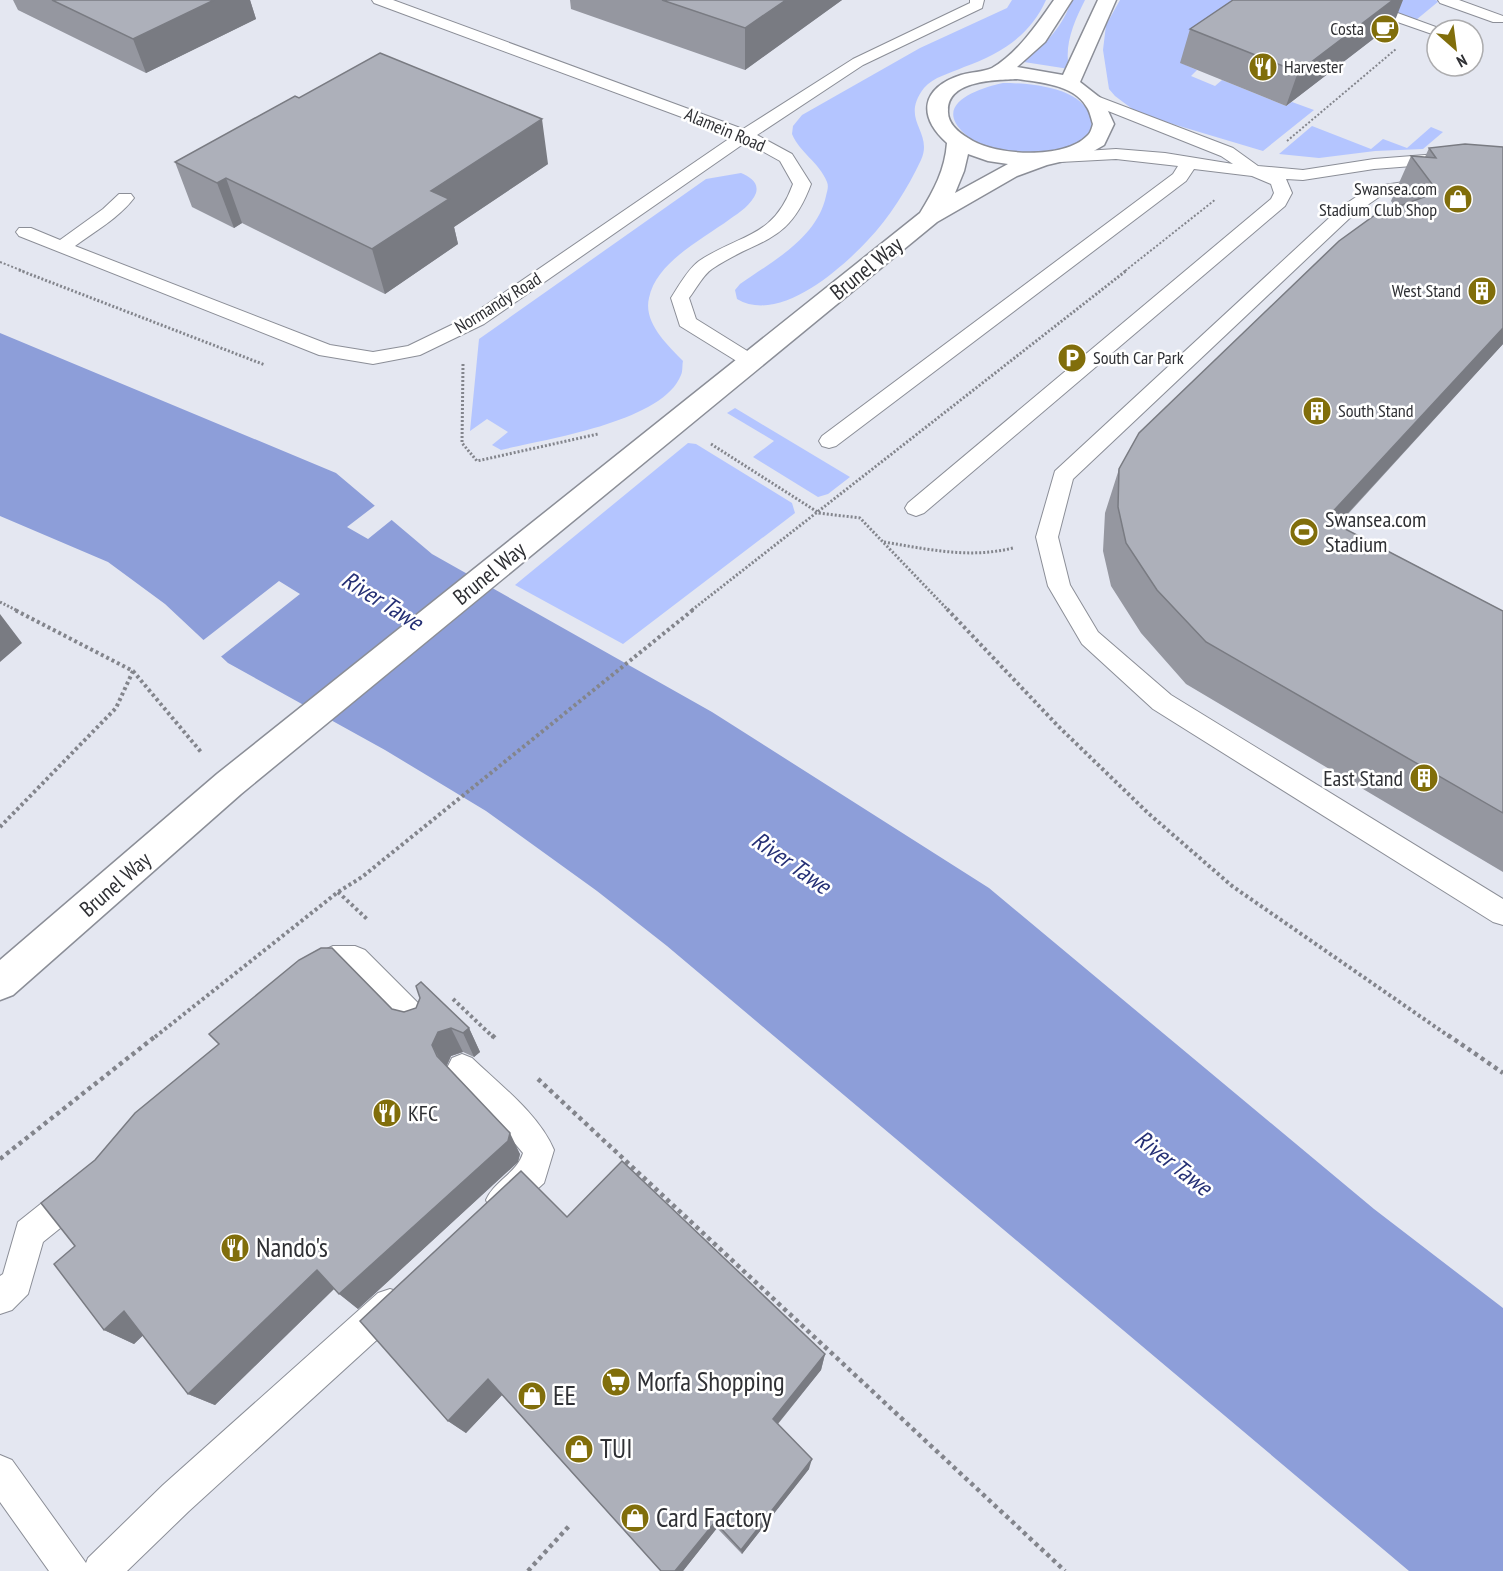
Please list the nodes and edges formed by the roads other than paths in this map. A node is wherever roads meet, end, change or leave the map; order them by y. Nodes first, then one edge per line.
1 (379, 0) edge
2 (977, 0) edge
3 (1063, 0) edge
4 (1107, 0) edge
5 (1348, 0) edge
6 (1445, 0) edge
7 (1498, 19) dead end
8 (1425, 27) edge
9 (998, 73) junction
10 (1069, 84) junction
11 (1094, 100) junction
12 (745, 135) junction
13 (958, 141) junction
14 (1051, 158) junction
15 (1189, 162) junction
16 (1503, 165) edge
17 (1252, 170) junction
18 (1448, 182) edge
19 (1480, 184) edge
20 (1503, 185) edge
21 (125, 198) dead end
22 (929, 217) junction
23 (25, 232) dead end
24 (63, 246) junction
25 (750, 361) junction
26 (829, 441) dead end
27 (916, 507) dead end
28 (1503, 913) edge
29 (0, 983) edge
30 (293, 985) edge
31 (417, 1022) edge
32 (462, 1068) edge
33 (102, 1174) edge
34 (482, 1220) edge
35 (414, 1283) edge
36 (0, 1298) edge
37 (0, 1472) edge
38 (71, 1571) edge
39 (101, 1571) edge

1 - 12 lane, Alamein Road
2 - 12 lane, Normandy Road
3 - 9 street, Brunel Way
4 - 10 street
5 - 8 lane
6 - 7 lane
9 - 10 street, Brunel Way
9 - 13 street, Brunel Way
10 - 11 street, Brunel Way
11 - 14 street, Brunel Way
11 - 17 lane
12 - 24 lane, Normandy Road
12 - 25 lane, Alamein Road
13 - 14 street, Brunel Way
13 - 22 street, Brunel Way
14 - 15 lane
14 - 22 street, Brunel Way
15 - 17 lane
15 - 26 lane
16 - 17 lane
17 - 27 lane
18 - 28 lane
19 - 20 lane
21 - 24 lane
22 - 25 street, Brunel Way
23 - 24 lane, Normandy Road
25 - 29 street, Brunel Way
30 - 31 lane
32 - 34 lane
33 - 36 lane
35 - 39 lane
37 - 38 lane

